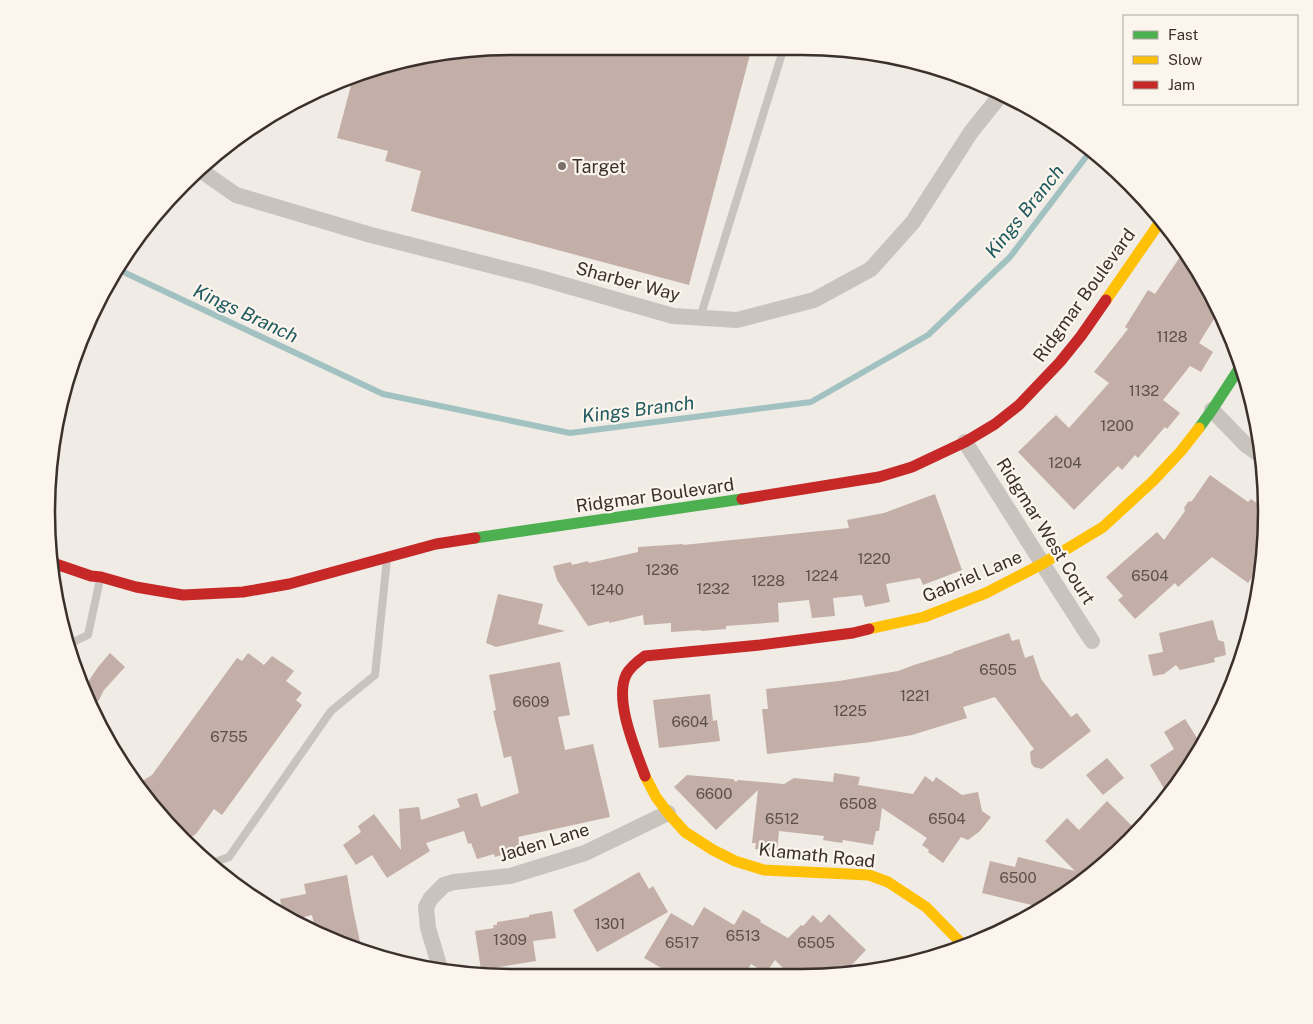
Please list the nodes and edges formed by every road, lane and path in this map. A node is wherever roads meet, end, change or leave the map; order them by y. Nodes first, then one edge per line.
1 (782, 55) edge
2 (997, 99) edge
3 (205, 174) edge
4 (1157, 226) edge
5 (700, 318) junction
6 (1236, 373) edge
7 (1212, 410) junction
8 (965, 442) junction
9 (1254, 450) edge
10 (387, 558) junction
11 (1042, 564) junction
12 (58, 565) edge
13 (101, 578) junction
14 (1092, 641) dead end
15 (74, 642) edge
16 (633, 665) joint
17 (668, 813) junction
18 (217, 861) edge
19 (959, 940) edge
20 (438, 963) edge

1 - 5 lane
2 - 5 street, Sharber Way
3 - 5 street, Sharber Way
4 - 8 street, Ridgmar Boulevard
6 - 7 street, Gabriel Lane
7 - 9 street
7 - 11 street, Gabriel Lane
8 - 10 street, Ridgmar Boulevard
8 - 11 street, Ridgmar West Court
10 - 13 street, Ridgmar Boulevard
10 - 18 lane
11 - 14 street, Ridgmar West Court
11 - 16 street, Gabriel Lane
12 - 13 street, Ridgmar Boulevard
13 - 15 lane
16 - 17 street, Klamath Road
17 - 19 street, Klamath Road
17 - 20 street, Jaden Lane

